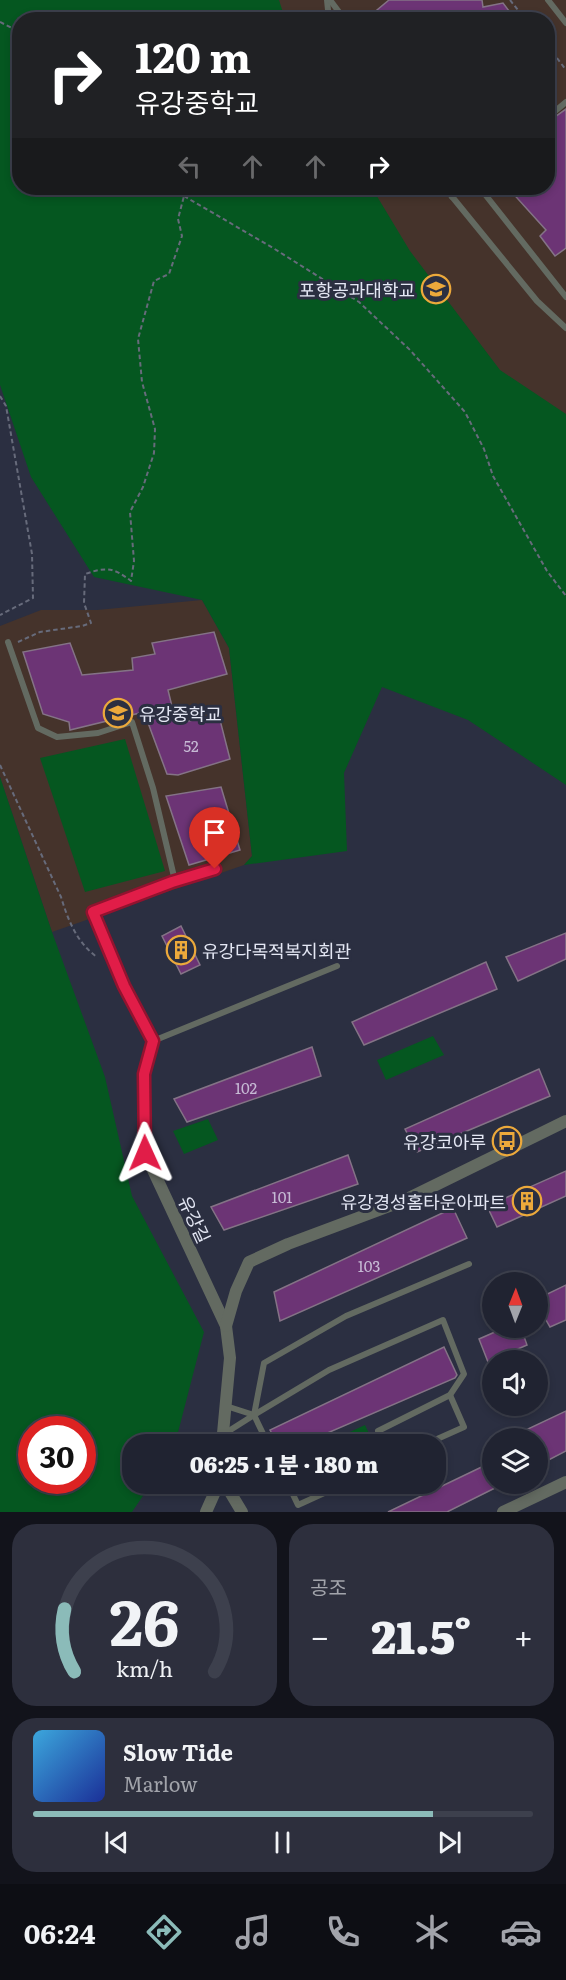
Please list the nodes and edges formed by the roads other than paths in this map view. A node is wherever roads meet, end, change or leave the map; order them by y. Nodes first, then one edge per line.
1 (328, 0) edge
2 (548, 0) edge
3 (338, 12) edge
4 (566, 23) edge
5 (486, 195) edge
6 (452, 197) edge
7 (566, 297) edge
8 (566, 326) edge
9 (9, 644) road end
10 (215, 864) dead end
11 (175, 881) junction
12 (100, 929) joint
13 (337, 966) dead end
14 (153, 1041) junction
15 (566, 1121) edge
16 (468, 1264) dead end
17 (226, 1326) junction
18 (450, 1395) junction
19 (226, 1406) junction
20 (254, 1415) junction
21 (223, 1434) edge
22 (229, 1434) edge
23 (263, 1434) edge
24 (380, 1434) edge
25 (446, 1435) edge
26 (566, 1482) edge
27 (214, 1494) edge
28 (231, 1494) edge
29 (293, 1494) edge
30 (323, 1494) edge
31 (206, 1512) edge
32 (242, 1512) edge
33 (503, 1512) edge

1 - 3 lane
2 - 4 lane
5 - 7 lane
6 - 8 lane
9 - 11 lane
10 - 11 lane
11 - 12 lane
12 - 14 street
13 - 14 lane
14 - 17 street, 유강길
15 - 17 street
16 - 20 lane
17 - 19 street, 유강길
18 - 20 lane
18 - 24 lane
18 - 25 lane
19 - 20 lane
19 - 21 street, 유강길
20 - 22 lane
20 - 23 lane
26 - 33 street
27 - 31 street
28 - 32 street
29 - 30 lane

